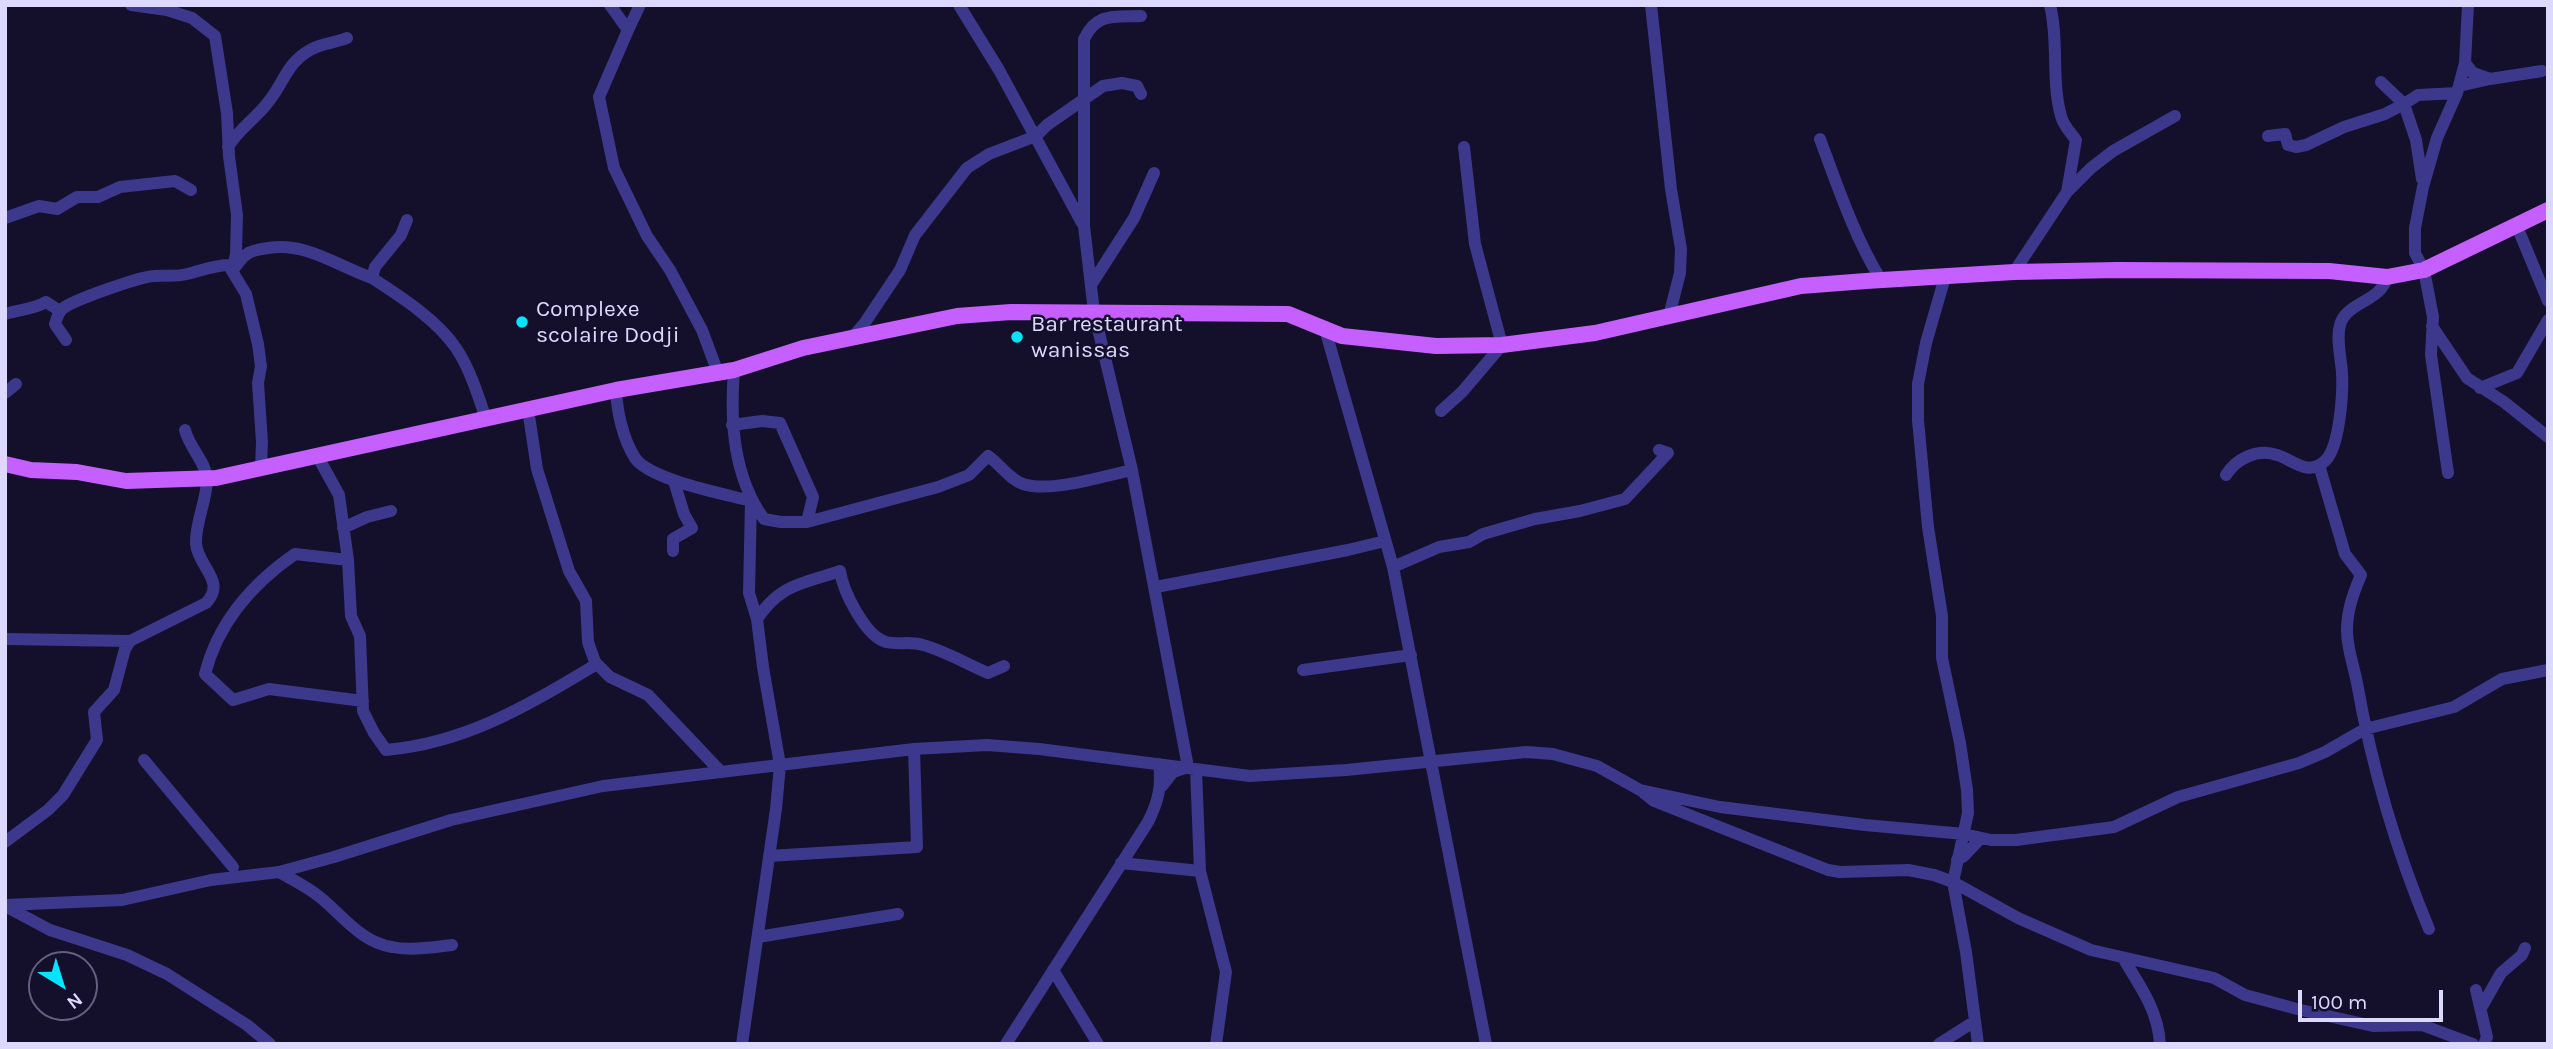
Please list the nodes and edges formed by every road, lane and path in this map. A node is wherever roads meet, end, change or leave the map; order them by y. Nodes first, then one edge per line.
1 (131, 5) edge
2 (610, 5) edge
3 (640, 5) edge
4 (960, 5) edge
5 (1651, 5) edge
6 (2050, 5) edge
7 (2469, 5) edge
8 (1140, 16) dead end
9 (628, 30) junction
10 (347, 38) dead end
11 (2465, 63) junction
12 (2546, 70) edge
13 (2490, 79) junction
14 (2458, 89) junction
15 (1141, 94) dead end
16 (2418, 95) junction
17 (1084, 99) junction
18 (2404, 104) junction
19 (2390, 111) junction
20 (2175, 116) dead end
21 (2410, 125) junction
22 (1036, 136) junction
23 (2268, 136) dead end
24 (1820, 139) dead end
25 (228, 147) junction
26 (1464, 147) dead end
27 (1154, 173) dead end
28 (2423, 187) junction
29 (191, 190) dead end
30 (2067, 192) junction
31 (2548, 210) edge
32 (5, 218) edge
33 (407, 220) dead end
34 (2516, 224) junction
35 (1084, 226) junction
36 (2424, 270) junction
37 (232, 271) junction
38 (2014, 272) junction
39 (1945, 277) junction
40 (2387, 277) junction
41 (372, 278) junction
42 (1881, 280) junction
43 (1091, 285) junction
44 (2548, 301) edge
45 (60, 311) junction
46 (1094, 312) junction
47 (5, 314) edge
48 (1669, 316) junction
49 (2548, 320) edge
50 (2432, 326) junction
51 (1325, 329) junction
52 (852, 338) junction
53 (66, 340) dead end
54 (1502, 345) junction
55 (726, 372) junction
56 (16, 384) dead end
57 (2480, 388) junction
58 (616, 390) junction
59 (5, 393) edge
60 (527, 409) junction
61 (1441, 411) dead end
62 (486, 419) junction
63 (732, 425) junction
64 (185, 430) dead end
65 (2548, 437) edge
66 (1659, 450) dead end
67 (318, 457) junction
68 (5, 464) edge
69 (2319, 465) junction
70 (261, 467) junction
71 (1132, 470) junction
72 (2448, 473) dead end
73 (2226, 475) dead end
74 (207, 478) junction
75 (674, 481) junction
76 (751, 501) junction
77 (391, 511) dead end
78 (807, 522) junction
79 (343, 527) junction
80 (1385, 541) junction
81 (673, 551) dead end
82 (348, 560) junction
83 (1393, 567) junction
84 (1156, 587) junction
85 (757, 620) junction
86 (5, 639) edge
87 (130, 641) junction
88 (1411, 655) junction
89 (597, 664) junction
90 (1004, 666) dead end
91 (1303, 670) dead end
92 (2548, 670) edge
93 (363, 701) junction
94 (2365, 729) junction
95 (914, 749) junction
96 (144, 760) dead end
97 (1432, 760) junction
98 (1159, 764) junction
99 (780, 765) junction
100 (1192, 768) junction
101 (721, 772) junction
102 (1162, 786) junction
103 (1640, 790) junction
104 (1964, 834) junction
105 (1981, 838) junction
106 (5, 842) edge
107 (769, 856) junction
108 (1957, 860) junction
109 (1121, 863) junction
110 (233, 867) dead end
111 (1200, 871) junction
112 (279, 872) junction
113 (1953, 882) junction
114 (5, 905) edge
115 (898, 914) dead end
116 (2429, 929) dead end
117 (758, 937) junction
118 (452, 946) dead end
119 (2525, 948) dead end
120 (2123, 958) junction
121 (1053, 970) junction
122 (2476, 989) dead end
123 (2481, 1007) junction
124 (1975, 1021) junction
125 (2455, 1041) edge
126 (270, 1044) edge
127 (742, 1044) edge
128 (1006, 1044) edge
129 (1098, 1044) edge
130 (1216, 1044) edge
131 (1486, 1044) edge
132 (1940, 1044) edge
133 (1978, 1044) edge
134 (2160, 1044) edge
135 (2473, 1044) edge
136 (2484, 1044) edge

1 - 25 street
2 - 9 street
3 - 9 street
4 - 22 street
5 - 48 street
6 - 30 street
7 - 11 street
8 - 17 street
9 - 55 street
10 - 25 street
11 - 13 street
11 - 14 street
12 - 13 street
13 - 14 street
14 - 16 street
14 - 28 street
15 - 17 street
16 - 18 street
16 - 18 street
17 - 22 street
17 - 35 street
18 - 19 street
18 - 21 street
19 - 21 street
19 - 23 street
20 - 30 street
21 - 28 street
22 - 35 street
22 - 52 street
24 - 42 street
25 - 37 street
26 - 54 street
27 - 43 street
28 - 36 street
29 - 32 street
30 - 38 street
31 - 34 main road
33 - 41 street
34 - 36 main road
34 - 44 street
35 - 43 street
36 - 40 main road
36 - 50 street
37 - 41 street
37 - 45 street
37 - 70 street
38 - 39 main road
38 - 40 main road
39 - 42 main road
39 - 104 street
40 - 69 street
41 - 62 street
42 - 48 main road
43 - 46 street
45 - 47 street
45 - 53 street
46 - 51 main road
46 - 52 main road
46 - 71 street
48 - 54 main road
49 - 57 street
50 - 57 street
50 - 72 street
51 - 54 main road
51 - 80 street
52 - 55 main road
54 - 61 street
55 - 58 main road
55 - 63 street
56 - 59 street
57 - 65 street
58 - 60 main road
58 - 75 street
60 - 62 main road
60 - 89 street
62 - 67 main road
63 - 76 street
63 - 78 street
64 - 74 street
66 - 83 street
67 - 70 main road
67 - 79 street
68 - 74 main road
69 - 73 street
69 - 94 street
70 - 74 main road
71 - 78 street
71 - 84 street
74 - 87 street
75 - 76 street
75 - 81 street
76 - 78 street
76 - 85 street
77 - 79 street
79 - 82 street
80 - 83 street
80 - 84 street
82 - 93 street
82 - 93 street
83 - 88 street
84 - 100 street
85 - 90 street
85 - 99 street
86 - 87 street
87 - 106 street
88 - 91 street
88 - 97 street
89 - 93 street
89 - 101 street
92 - 94 street
94 - 105 street
94 - 116 street
95 - 98 street
95 - 99 street
95 - 107 street
96 - 110 street
97 - 100 street
97 - 103 street
97 - 131 street
98 - 100 street
98 - 102 street
99 - 101 street
99 - 107 street
100 - 102 street
100 - 111 street
101 - 112 street
102 - 109 street
103 - 104 street
103 - 113 street
104 - 105 street
104 - 108 street
105 - 108 street
107 - 117 street
108 - 113 street
109 - 111 street
109 - 121 street
111 - 130 street
112 - 114 street
112 - 118 street
113 - 120 street
113 - 124 street
114 - 126 street
115 - 117 street
117 - 127 street
119 - 123 street
120 - 125 street
120 - 134 street
121 - 128 street
121 - 129 street
122 - 123 street
123 - 136 street
124 - 132 street
124 - 133 street
125 - 135 street

